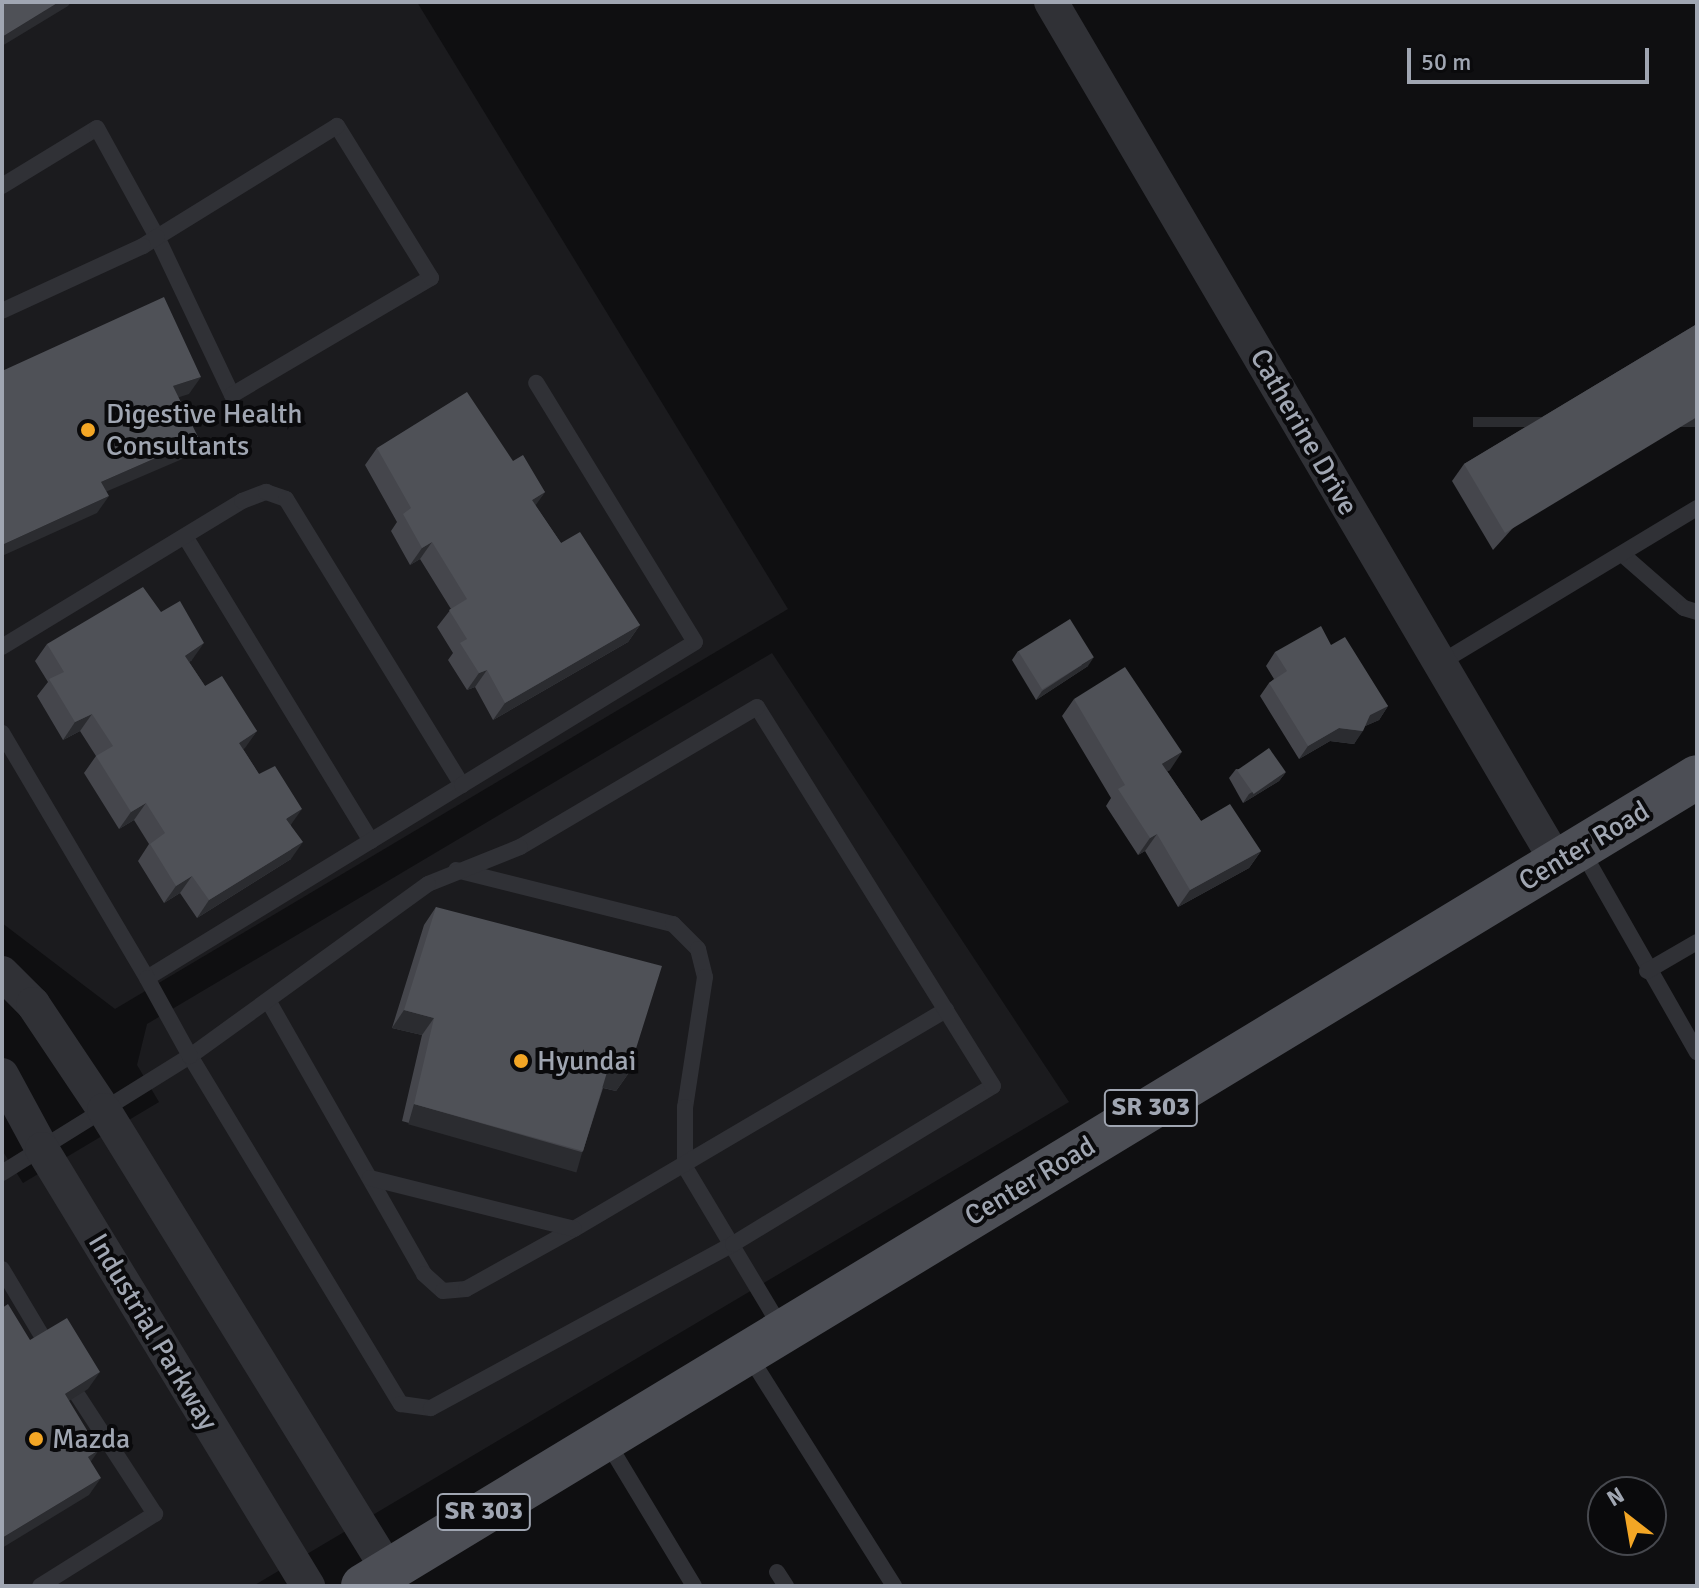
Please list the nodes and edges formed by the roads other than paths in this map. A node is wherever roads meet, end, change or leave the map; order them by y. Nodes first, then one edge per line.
1 (1051, 2) edge
2 (2, 186) edge
3 (157, 237) junction
4 (2, 311) edge
5 (536, 383) dead end
6 (1697, 508) edge
7 (186, 538) junction
8 (1622, 554) junction
9 (1697, 612) edge
10 (2, 647) edge
11 (1440, 663) junction
12 (2, 733) edge
13 (1697, 777) edge
14 (462, 785) junction
15 (371, 841) junction
16 (1568, 855) junction
17 (454, 870) junction
18 (1697, 942) edge
19 (1647, 971) junction
20 (2, 973) edge
21 (147, 978) junction
22 (269, 1002) junction
23 (946, 1010) junction
24 (1697, 1052) edge
25 (190, 1056) junction
26 (2, 1075) edge
27 (104, 1110) junction
28 (42, 1149) junction
29 (685, 1167) junction
30 (2, 1173) edge
31 (370, 1178) junction
32 (574, 1229) junction
33 (733, 1244) junction
34 (2, 1269) edge
35 (45, 1341) edge
36 (765, 1342) junction
37 (78, 1396) edge
38 (605, 1439) junction
39 (376, 1578) edge
40 (40, 1586) edge
41 (308, 1586) edge
42 (694, 1586) edge
43 (894, 1586) edge

1 - 11 street, Catherine Drive
2 - 3 lane
3 - 3 lane
3 - 4 lane
5 - 14 lane
6 - 8 lane
7 - 10 lane
7 - 14 lane
7 - 15 lane
8 - 9 lane
8 - 11 lane
11 - 16 street, Catherine Drive
12 - 21 lane
13 - 16 main road, Center Road / SR 303
14 - 15 lane
15 - 21 lane
16 - 19 lane
16 - 36 main road, Center Road / SR 303
17 - 22 lane
17 - 23 lane
17 - 29 lane
18 - 19 lane
19 - 24 lane
20 - 27 street
21 - 25 lane
22 - 25 lane
22 - 31 lane
23 - 29 lane
23 - 33 lane
25 - 27 lane
25 - 33 lane
26 - 28 street, Industrial Parkway
27 - 28 lane
27 - 39 street
28 - 30 lane
28 - 41 street, Industrial Parkway
29 - 32 lane
29 - 33 lane
31 - 32 lane
31 - 32 lane
33 - 36 lane
34 - 35 lane
36 - 38 main road, Center Road / SR 303
36 - 43 lane
37 - 40 lane
38 - 39 main road, Center Road / SR 303
38 - 42 lane

